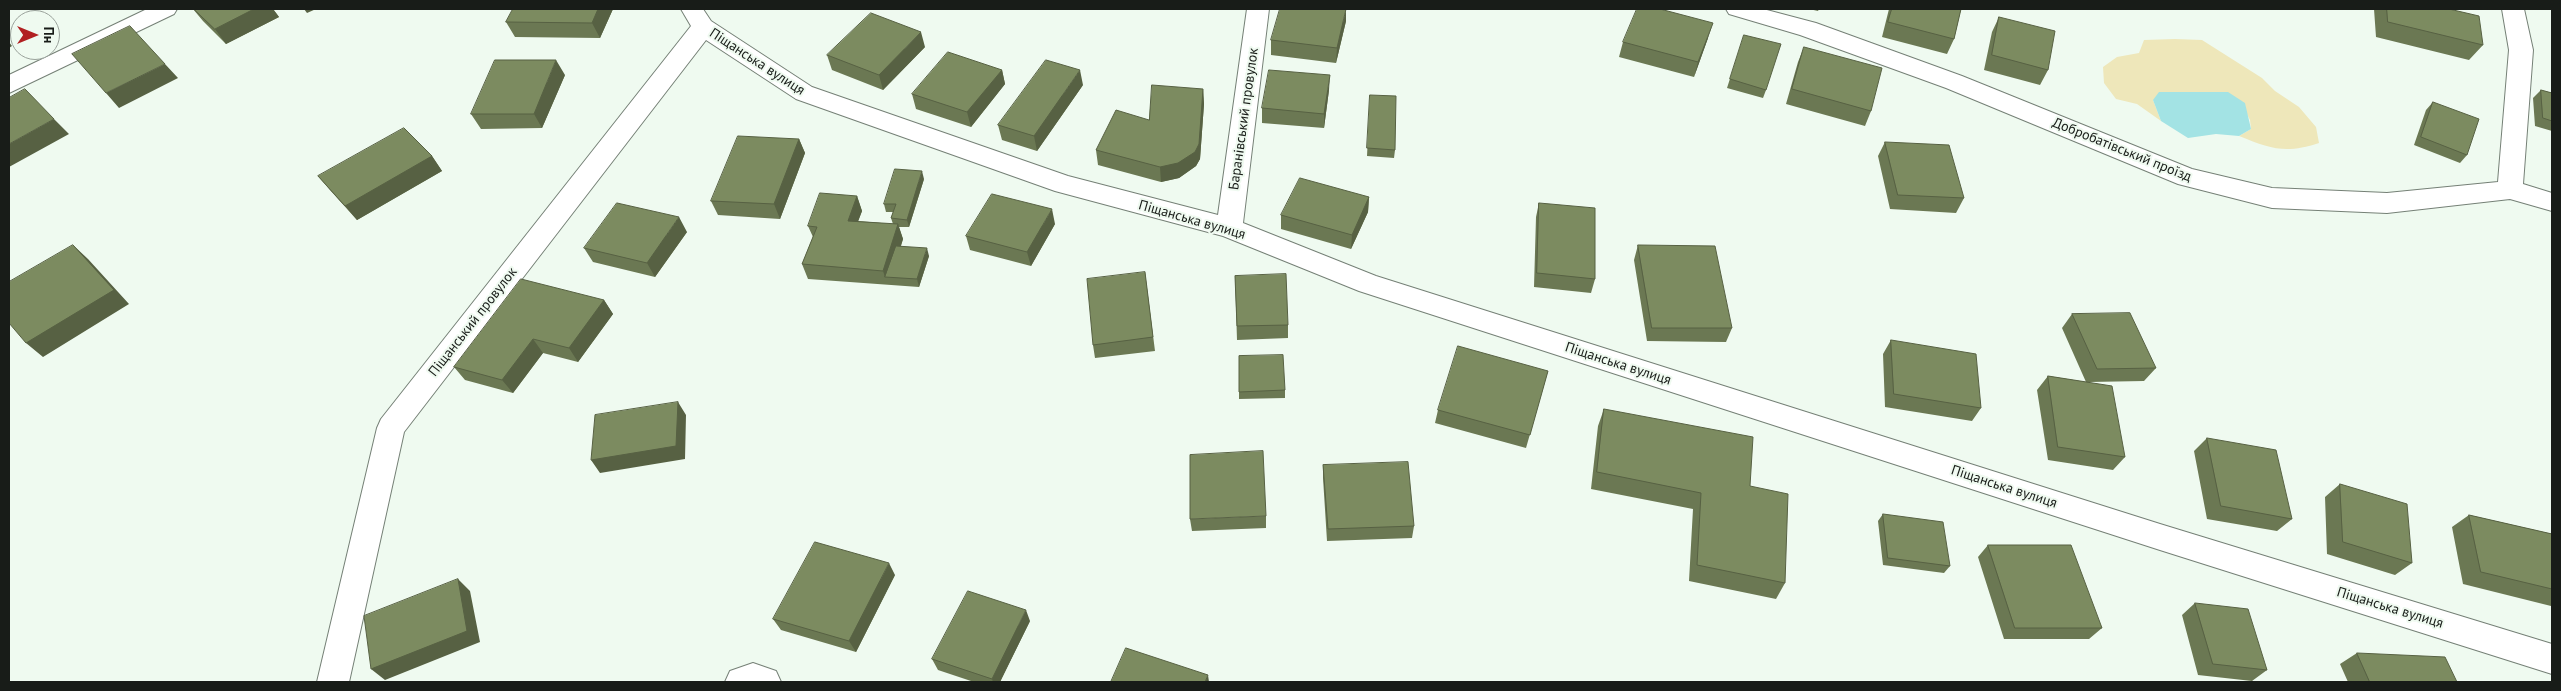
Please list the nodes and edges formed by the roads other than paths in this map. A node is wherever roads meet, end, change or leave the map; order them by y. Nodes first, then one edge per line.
1 (166, 9) edge
2 (1258, 9) edge
3 (1737, 9) edge
4 (2513, 9) edge
5 (697, 18) edge
6 (9, 85) edge
7 (2510, 190) junction
8 (2552, 202) edge
9 (1229, 228) junction
10 (2552, 659) edge
11 (333, 682) edge
12 (741, 682) edge
13 (765, 682) edge

1 - 6 street
2 - 9 street, Баранівський провулок
3 - 7 street, Добробатівський проїзд
4 - 7 street
5 - 9 street, Піщанська вулиця
5 - 11 street, Піщанський провулок
7 - 8 street, Добробатівський проїзд
9 - 10 street, Піщанська вулиця
12 - 13 street

